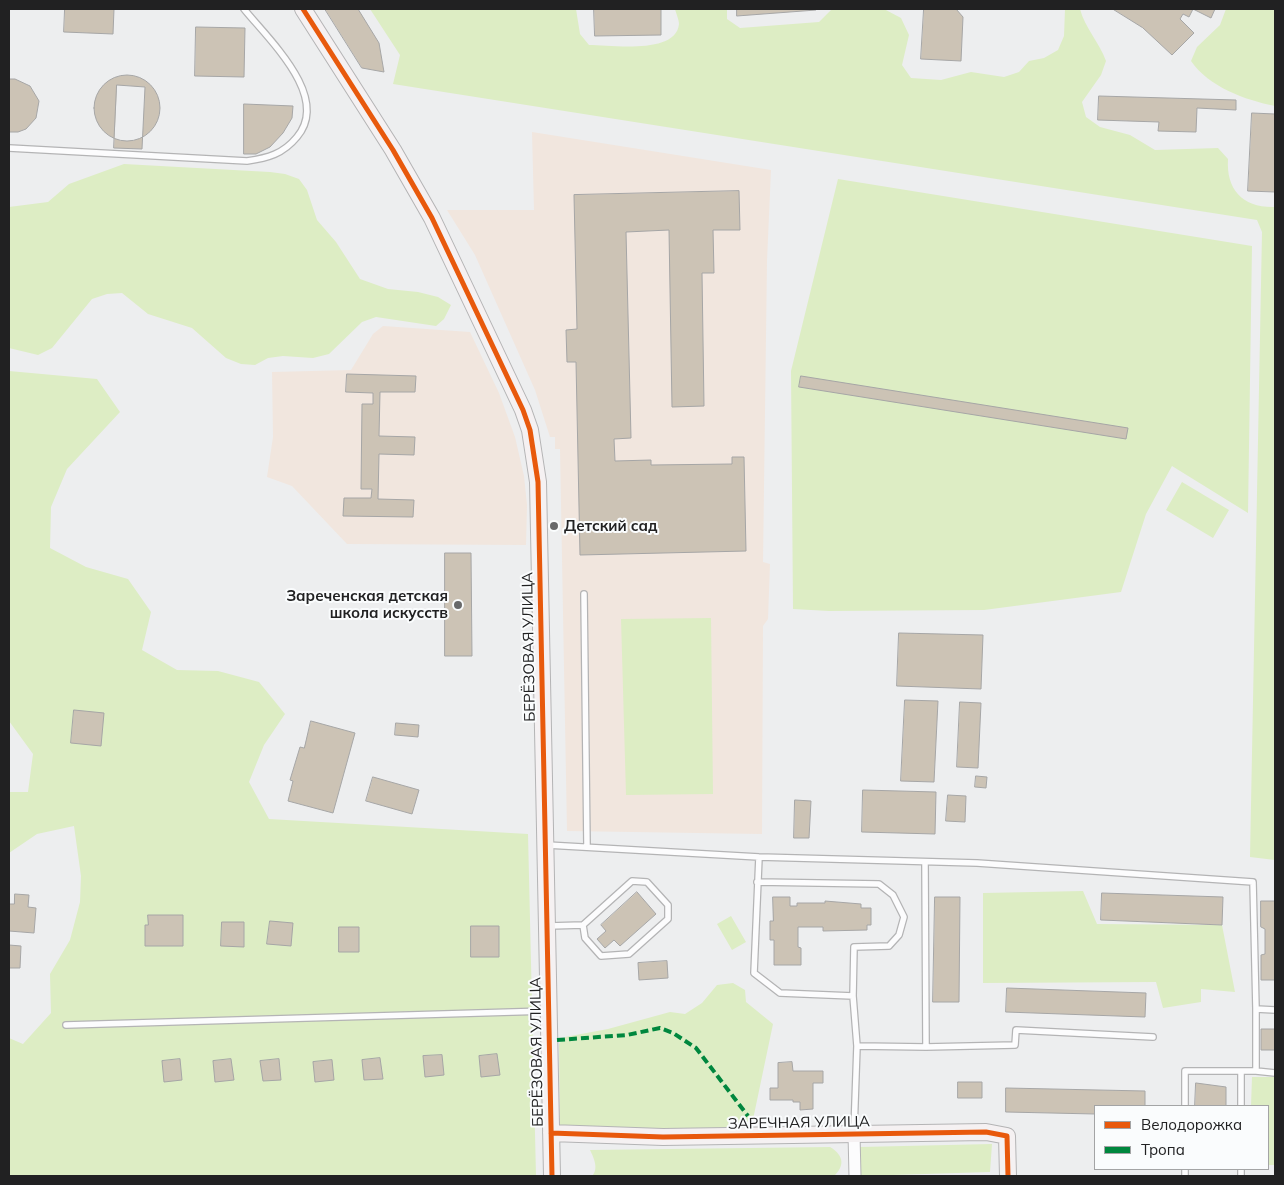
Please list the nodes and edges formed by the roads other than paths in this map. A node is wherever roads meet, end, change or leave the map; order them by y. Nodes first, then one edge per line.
1 (244, 9) edge
2 (303, 9) edge
3 (9, 148) edge
4 (584, 594) dead end
5 (545, 845) junction
6 (587, 846) junction
7 (759, 858) junction
8 (925, 864) junction
9 (757, 882) junction
10 (583, 925) junction
11 (547, 926) junction
12 (854, 996) junction
13 (1256, 1009) junction
14 (1275, 1010) edge
15 (549, 1011) junction
16 (66, 1025) dead end
17 (1153, 1037) dead end
18 (857, 1046) junction
19 (926, 1047) junction
20 (1241, 1071) junction
21 (1256, 1071) junction
22 (1275, 1072) edge
23 (1185, 1105) edge
24 (1241, 1105) edge
25 (551, 1133) junction
26 (854, 1134) junction
27 (552, 1176) edge
28 (855, 1176) edge
29 (1008, 1176) edge

1 - 3 lane
2 - 5 street, БЕРЁЗОВАЯ УЛИЦА
4 - 6 lane
5 - 6 lane
5 - 11 street, БЕРЁЗОВАЯ УЛИЦА
6 - 7 lane
7 - 8 lane
7 - 9 lane
8 - 13 lane
8 - 19 lane
9 - 12 lane
9 - 12 lane
10 - 10 lane
10 - 11 lane
11 - 15 street, БЕРЁЗОВАЯ УЛИЦА
12 - 18 lane
13 - 14 lane
13 - 21 lane
15 - 16 lane
15 - 25 street, БЕРЁЗОВАЯ УЛИЦА
17 - 19 lane
18 - 19 lane
18 - 26 lane
20 - 21 lane
20 - 23 lane
20 - 24 lane
21 - 22 lane
25 - 26 street, ЗАРЕЧНАЯ УЛИЦА
25 - 27 street, БЕРЁЗОВАЯ УЛИЦА
26 - 28 street
26 - 29 street, ЗАРЕЧНАЯ УЛИЦА

